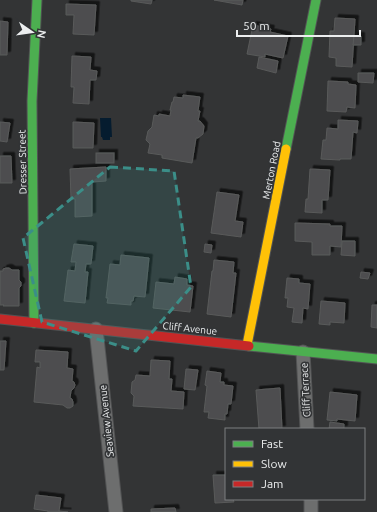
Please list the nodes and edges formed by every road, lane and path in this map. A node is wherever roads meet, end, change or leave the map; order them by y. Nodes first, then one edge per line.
1 (38, 0) edge
2 (316, 0) edge
3 (0, 319) edge
4 (34, 324) junction
5 (96, 330) junction
6 (247, 345) junction
7 (303, 352) junction
8 (377, 359) edge
9 (307, 428) edge
10 (311, 500) edge
11 (116, 512) edge
12 (311, 512) edge

1 - 4 street, Dresser Street
2 - 6 street, Merton Road
3 - 4 street, Cliff Avenue
4 - 5 street, Cliff Avenue
5 - 6 street, Cliff Avenue
5 - 11 street, Seaview Avenue
6 - 7 street, Cliff Avenue
7 - 8 street, Cliff Avenue
7 - 9 street, Cliff Terrace
10 - 12 street

